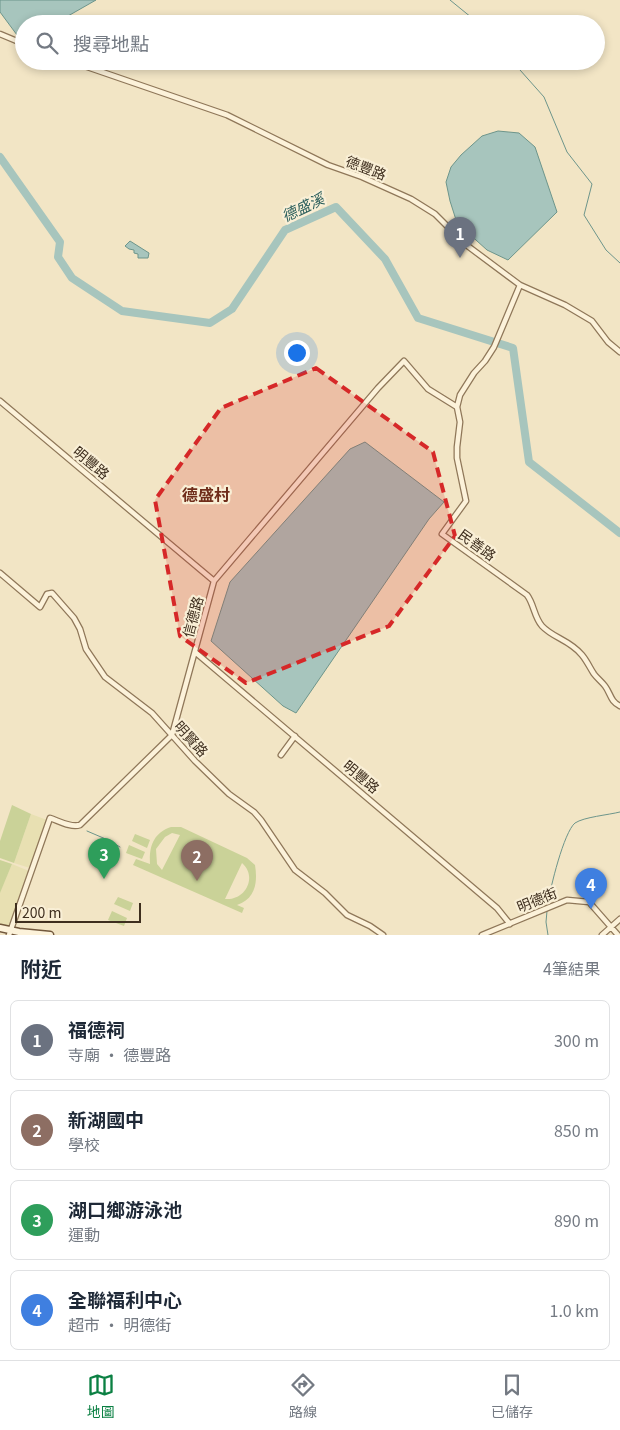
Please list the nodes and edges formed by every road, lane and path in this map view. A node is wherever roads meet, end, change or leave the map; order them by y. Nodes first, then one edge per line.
1 (0, 34) edge
2 (15, 40) edge
3 (96, 70) edge
4 (520, 284) junction
5 (620, 352) edge
6 (0, 401) edge
7 (456, 408) junction
8 (0, 573) edge
9 (214, 581) junction
10 (195, 652) junction
11 (620, 706) edge
12 (172, 734) junction
13 (295, 736) junction
14 (280, 756) dead end
15 (620, 919) edge
16 (510, 924) junction
17 (611, 927) junction
18 (0, 928) edge
19 (10, 933) edge
20 (50, 935) edge
21 (383, 935) edge
22 (482, 935) edge
23 (602, 935) edge
24 (618, 935) edge

1 - 2 street
3 - 4 street, 德豐路
4 - 5 street, 德豐路
4 - 7 street
6 - 9 street, 明豐路
7 - 9 street, 信德路
7 - 11 street, 民善路
8 - 12 street, 明賢路
9 - 10 street, 信德路
10 - 12 street, 信德路
10 - 13 street, 明豐路
12 - 19 street, 信德路
12 - 21 street, 明賢路
13 - 14 street
13 - 16 street, 明豐路
15 - 17 street
16 - 17 street, 明德街
16 - 22 street, 明德街
17 - 23 street
17 - 24 street, 明德街
18 - 19 street
19 - 20 street

